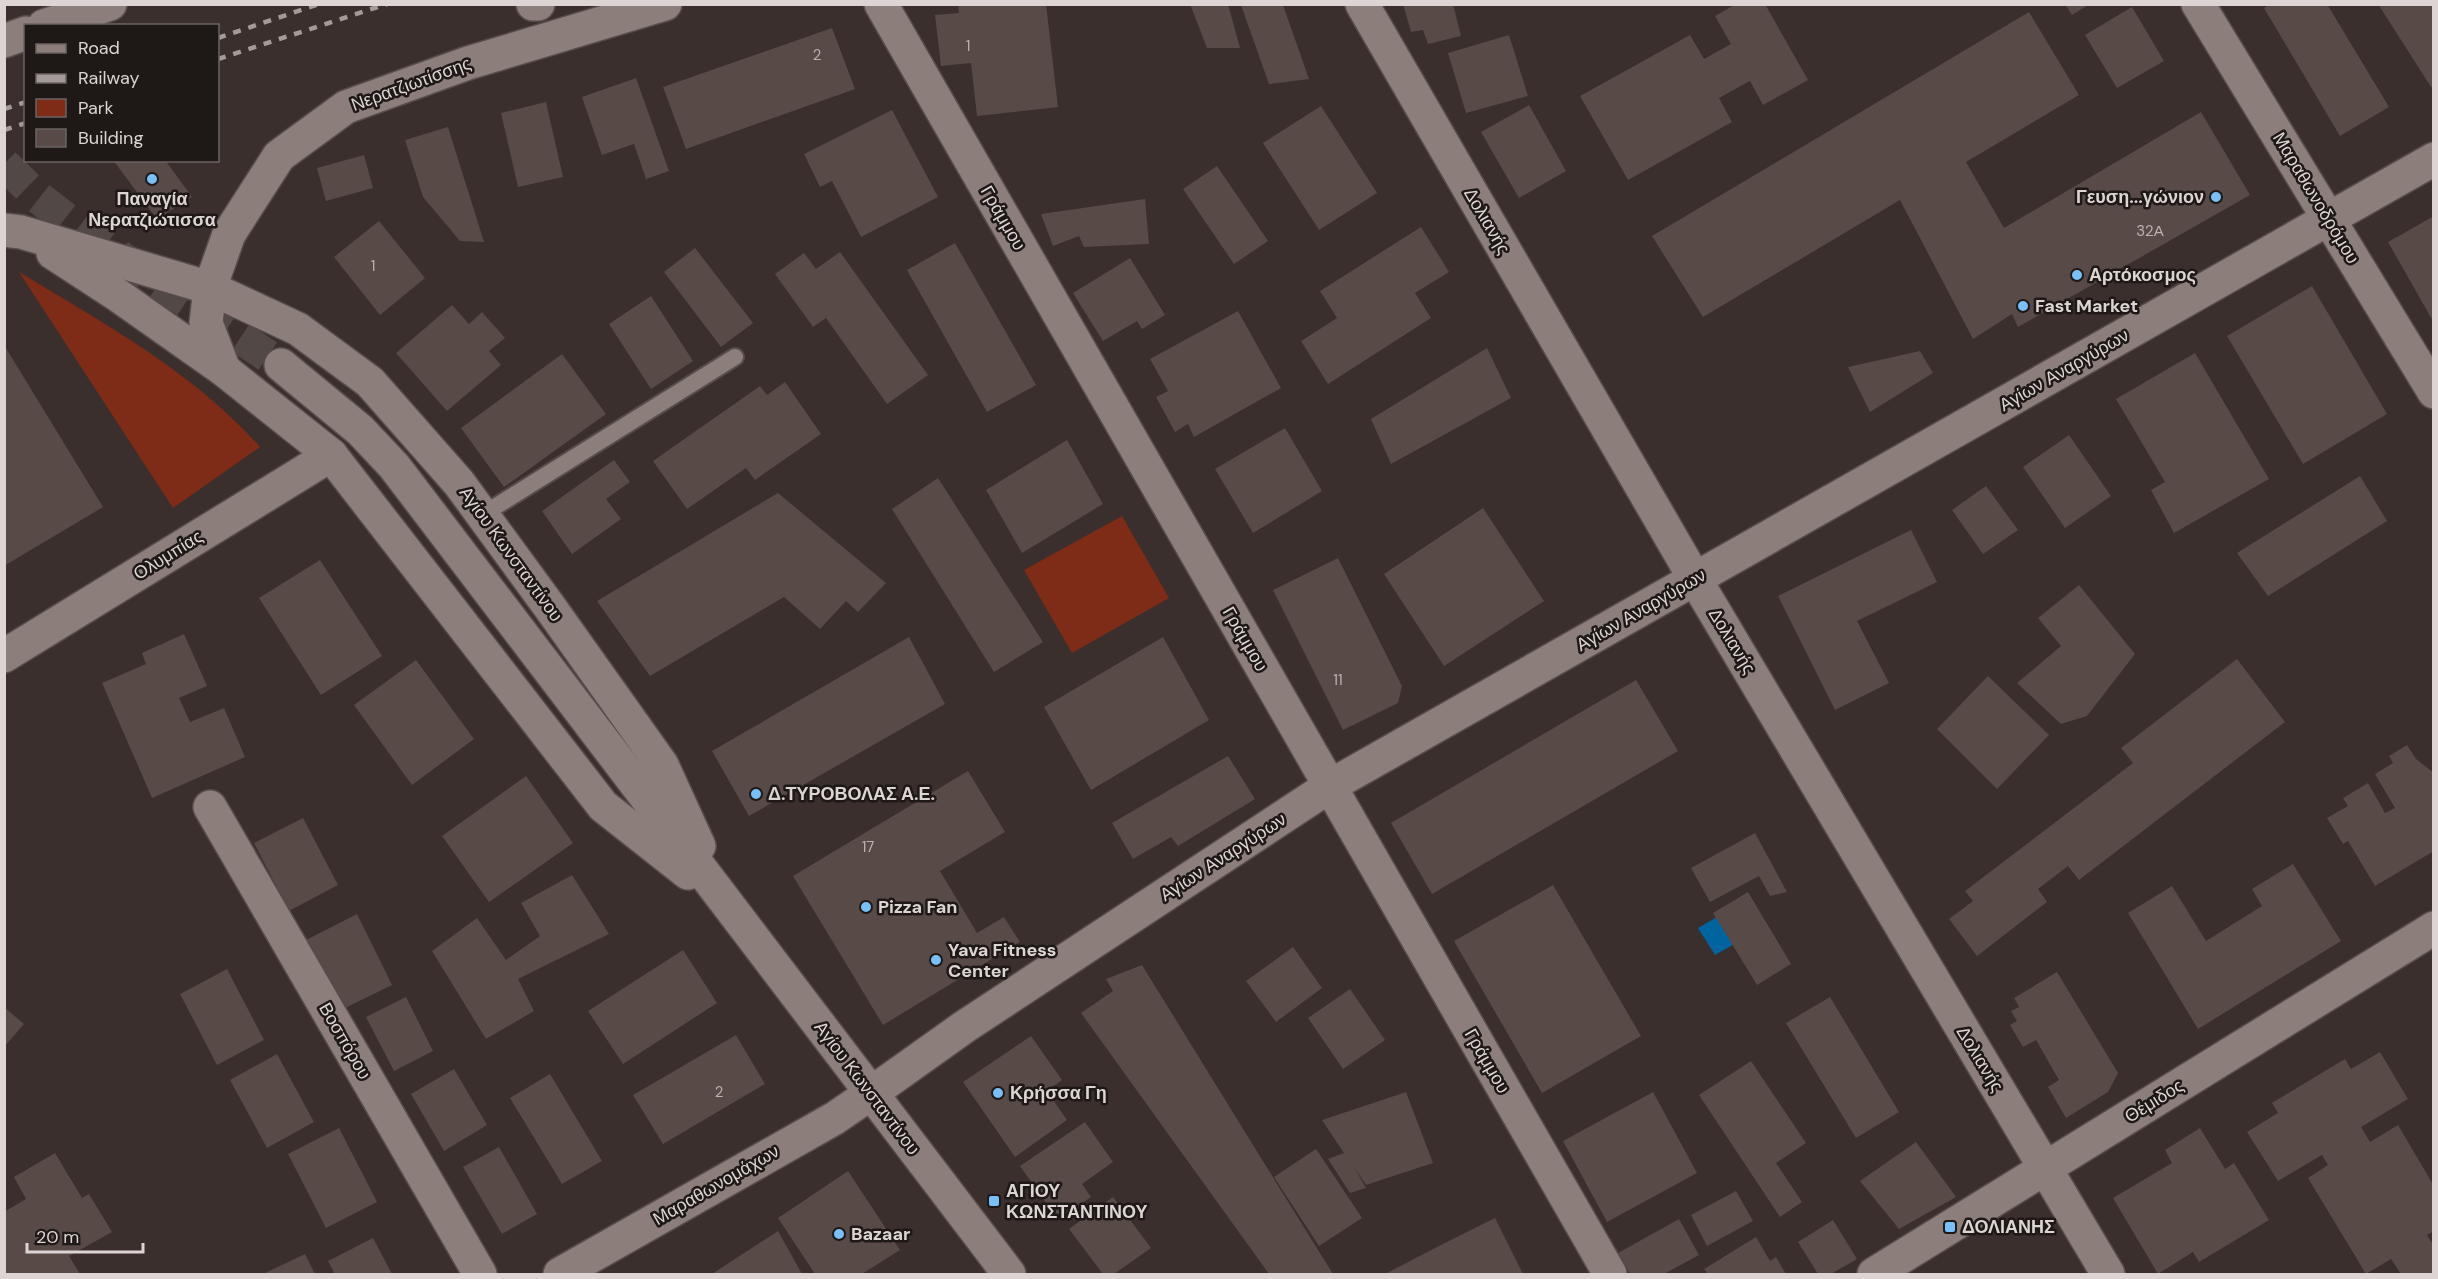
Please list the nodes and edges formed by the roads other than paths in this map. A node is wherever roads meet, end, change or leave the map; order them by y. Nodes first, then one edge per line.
1 (110, 4) edge
2 (533, 4) edge
3 (538, 4) edge
4 (665, 4) edge
5 (881, 4) edge
6 (1362, 4) edge
7 (2198, 4) edge
8 (38, 22) edge
9 (24, 30) edge
10 (4, 41) edge
11 (2433, 159) edge
12 (2329, 220) junction
13 (13, 231) edge
14 (210, 288) junction
15 (735, 357) dead end
16 (281, 365) tunnel mouth
17 (224, 370) junction
18 (2433, 392) edge
19 (331, 455) junction
20 (482, 515) junction
21 (1695, 579) junction
22 (4, 656) edge
23 (1330, 786) junction
24 (210, 807) dead end
25 (725, 902) junction
26 (2433, 927) edge
27 (870, 1094) junction
28 (2045, 1168) junction
29 (480, 1275) edge
30 (560, 1275) edge
31 (1009, 1275) edge
32 (1610, 1275) edge
33 (1874, 1275) edge
34 (2108, 1275) edge

1 - 8 street
2 - 3 street
4 - 14 street, Νερατζιωτίσσης
5 - 23 street, Γράμμου
6 - 21 street, Δολιανής
7 - 12 street, Μαραθωνοδρόμου
9 - 10 street
11 - 12 street, Αγίων Αναργύρων
12 - 18 street, Μαραθωνοδρόμου
12 - 21 street, Αγίων Αναργύρων
13 - 14 street
13 - 17 street
14 - 17 street, Νερατζιωτίσσης
14 - 20 street, Αγίου Κωνσταντίνου
15 - 20 lane
16 - 25 street, Αγίου Κωνσταντίνου
17 - 19 street
19 - 22 street, Ολυμπίας
19 - 25 street, Αγίου Κωνσταντίνου
20 - 25 street, Αγίου Κωνσταντίνου
21 - 23 street, Αγίων Αναργύρων
21 - 28 street, Δολιανής
23 - 27 street, Αγίων Αναργύρων
23 - 32 street, Γράμμου
24 - 29 street, Βοσπόρου
25 - 27 street, Αγίου Κωνσταντίνου
26 - 28 street, Θέμιδος
27 - 30 street, Μαραθωνομάχων
27 - 31 street, Αγίου Κωνσταντίνου
28 - 33 street, Θέμιδος
28 - 34 street, Δολιανής

